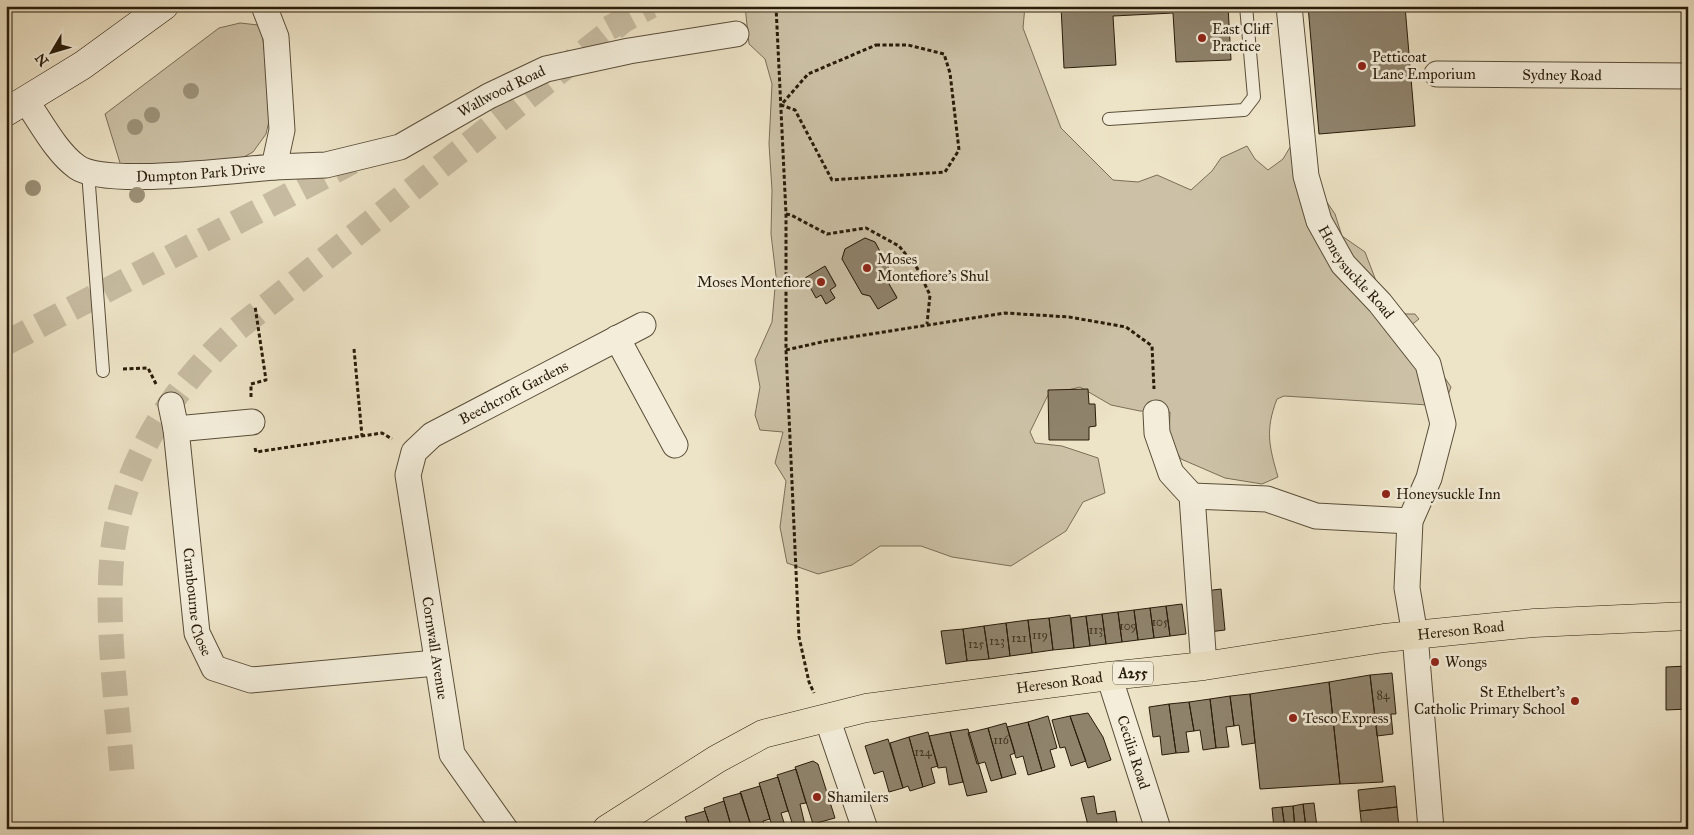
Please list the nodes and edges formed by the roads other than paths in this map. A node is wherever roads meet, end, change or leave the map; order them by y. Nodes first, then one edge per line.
1 (164, 6) edge
2 (264, 6) edge
3 (1246, 6) edge
4 (1289, 6) edge
5 (736, 34) dead end
6 (1437, 74) dead end
7 (1688, 76) edge
8 (16, 107) edge
9 (1109, 119) dead end
10 (274, 167) junction
11 (88, 172) junction
12 (643, 325) dead end
13 (617, 338) junction
14 (103, 371) road end
15 (171, 405) road end
16 (1156, 413) road end
17 (252, 422) road end
18 (176, 429) junction
19 (675, 445) dead end
20 (414, 452) joint
21 (1192, 496) junction
22 (1410, 521) junction
23 (1688, 616) edge
24 (1415, 635) junction
25 (436, 662) junction
26 (1204, 666) junction
27 (1109, 676) junction
28 (827, 718) junction
29 (505, 829) edge
30 (608, 829) edge
31 (865, 829) edge
32 (1158, 829) edge
33 (1431, 829) edge

1 - 8 street, Dumpton Park Drive
2 - 10 street, Dumpton Park Drive
3 - 9 lane
4 - 22 street, Honeysuckle Road
5 - 10 street, Wallwood Road
6 - 7 street, Sydney Road
8 - 11 street, Dumpton Park Drive
10 - 11 street, Dumpton Park Drive
11 - 14 lane
12 - 13 street, Beechcroft Gardens
13 - 19 street
13 - 20 street, Beechcroft Gardens
15 - 18 street, Cranbourne Close
16 - 21 street
17 - 18 street
18 - 25 street, Cranbourne Close
20 - 25 street, Cornwall Avenue
21 - 22 street
21 - 26 street
22 - 24 street, Honeysuckle Road
23 - 24 main road, Hereson Road / A255
24 - 26 main road, Hereson Road / A255
24 - 33 street, Honeysuckle Road
25 - 29 street, Cornwall Avenue
26 - 27 main road, Hereson Road / A255
27 - 28 main road, Hereson Road / A255
27 - 32 street, Cecilia Road
28 - 30 main road, Hereson Road / A255
28 - 31 street

